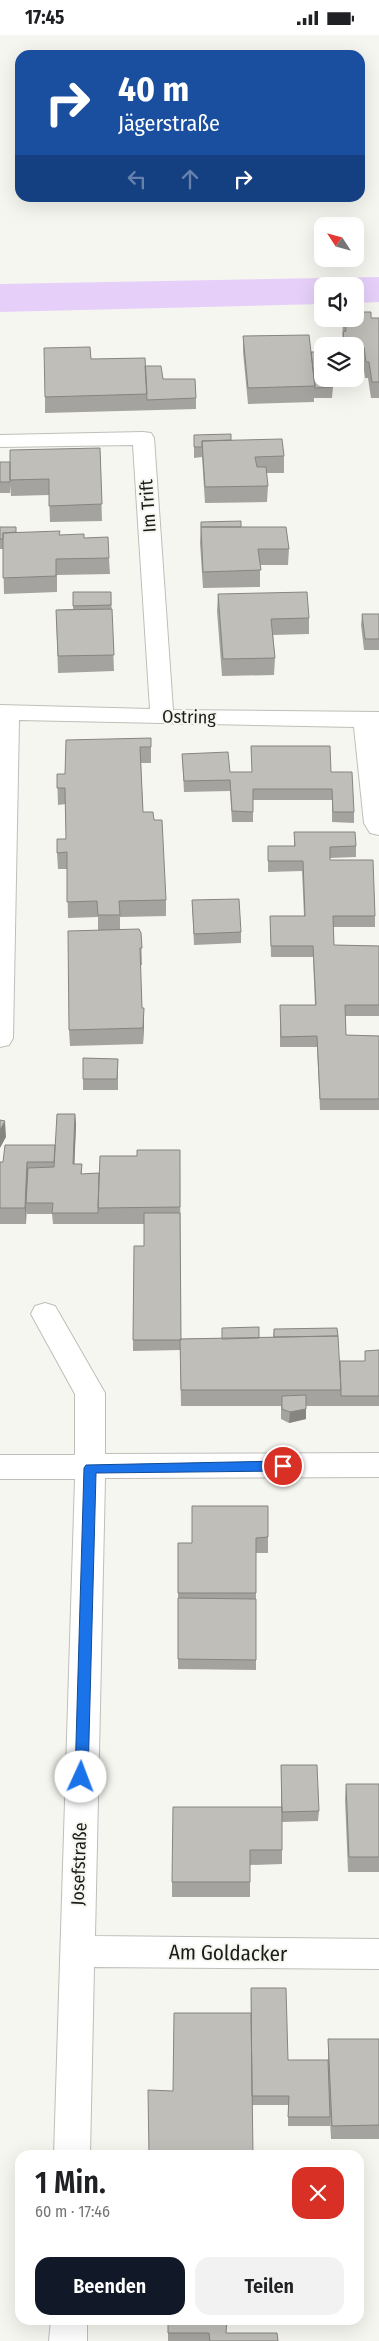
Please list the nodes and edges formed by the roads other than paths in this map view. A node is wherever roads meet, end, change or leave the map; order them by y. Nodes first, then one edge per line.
1 (0, 441) edge
2 (4, 712) edge
3 (162, 717) junction
4 (372, 720) edge
5 (379, 827) edge
6 (0, 1038) edge
7 (45, 1314) dead end
8 (379, 1465) edge
9 (0, 1467) edge
10 (90, 1468) junction
11 (77, 1951) junction
12 (379, 1954) edge
13 (72, 2150) edge
14 (69, 2325) edge
15 (68, 2341) edge

1 - 3 street, Im Trift
2 - 3 street, Ostring
2 - 6 street
3 - 4 street, Ostring
4 - 5 street
7 - 10 street, Josefstraße
8 - 10 street
9 - 10 street
10 - 11 street, Josefstraße
11 - 12 street, Am Goldacker
11 - 13 street, Josefstraße
14 - 15 street

